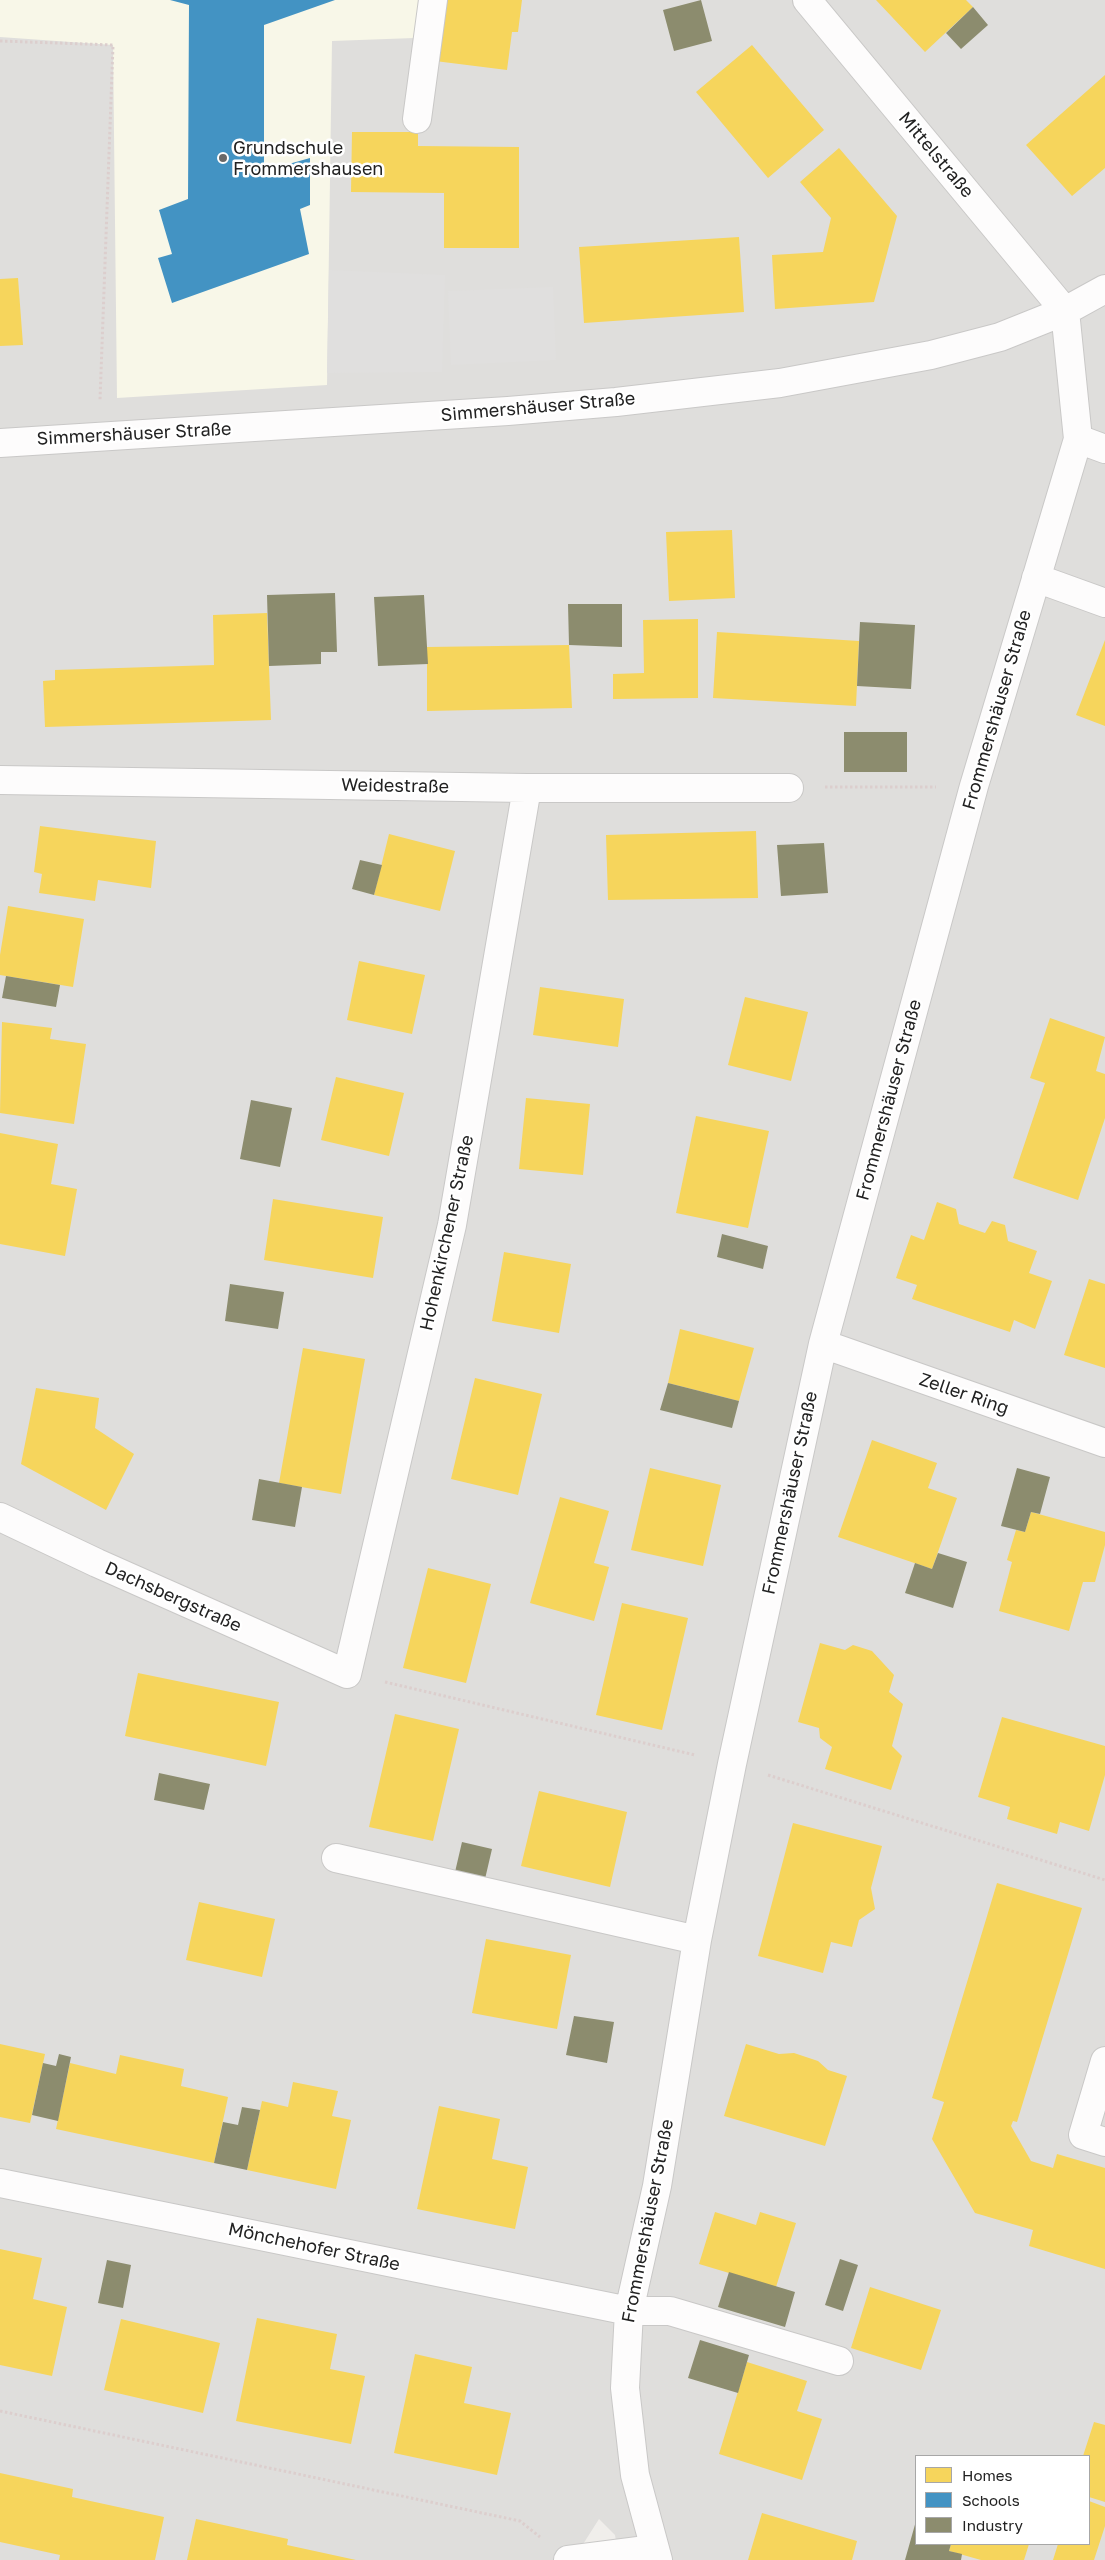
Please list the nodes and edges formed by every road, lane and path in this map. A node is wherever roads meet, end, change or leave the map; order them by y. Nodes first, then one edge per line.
1 (433, 0) edge
2 (807, 0) edge
3 (0, 41) edge
4 (417, 119) dead end
5 (1105, 288) edge
6 (1065, 311) junction
7 (99, 436) junction
8 (1078, 439) junction
9 (0, 443) edge
10 (1105, 449) edge
11 (1036, 578) junction
12 (1105, 603) edge
13 (0, 780) edge
14 (974, 786) junction
15 (527, 788) junction
16 (789, 788) joint
17 (823, 1344) junction
18 (1105, 1443) edge
19 (0, 1517) edge
20 (347, 1674) junction
21 (732, 1764) junction
22 (336, 1858) dead end
23 (1105, 1880) edge
24 (697, 1940) junction
25 (1105, 2061) edge
26 (1105, 2142) edge
27 (0, 2183) edge
28 (628, 2311) junction
29 (839, 2361) dead end
30 (0, 2411) edge
31 (547, 2543) dead end
32 (656, 2554) edge
33 (568, 2560) edge

1 - 4 street
2 - 6 street, Mittelstraße
3 - 7 path
5 - 6 street
6 - 7 street, Simmershäuser Straße
6 - 8 street, Frommershäuser Straße
7 - 9 street, Simmershäuser Straße
8 - 10 street
8 - 11 street, Frommershäuser Straße
11 - 12 street
11 - 14 street, Frommershäuser Straße
13 - 15 street, Weidestraße
14 - 16 path
14 - 17 street, Frommershäuser Straße
15 - 16 street, Weidestraße
15 - 20 street, Hohenkirchener Straße
17 - 18 street, Zeller Ring
17 - 21 street, Frommershäuser Straße
19 - 20 street, Dachsbergstraße
20 - 21 path
21 - 23 path
21 - 24 street, Frommershäuser Straße
22 - 24 street
24 - 28 street, Frommershäuser Straße
25 - 26 street
27 - 28 street, Mönchehofer Straße
28 - 29 street, Mönchehofer Straße
28 - 32 street, Frommershäuser Straße
30 - 31 path
32 - 33 street

